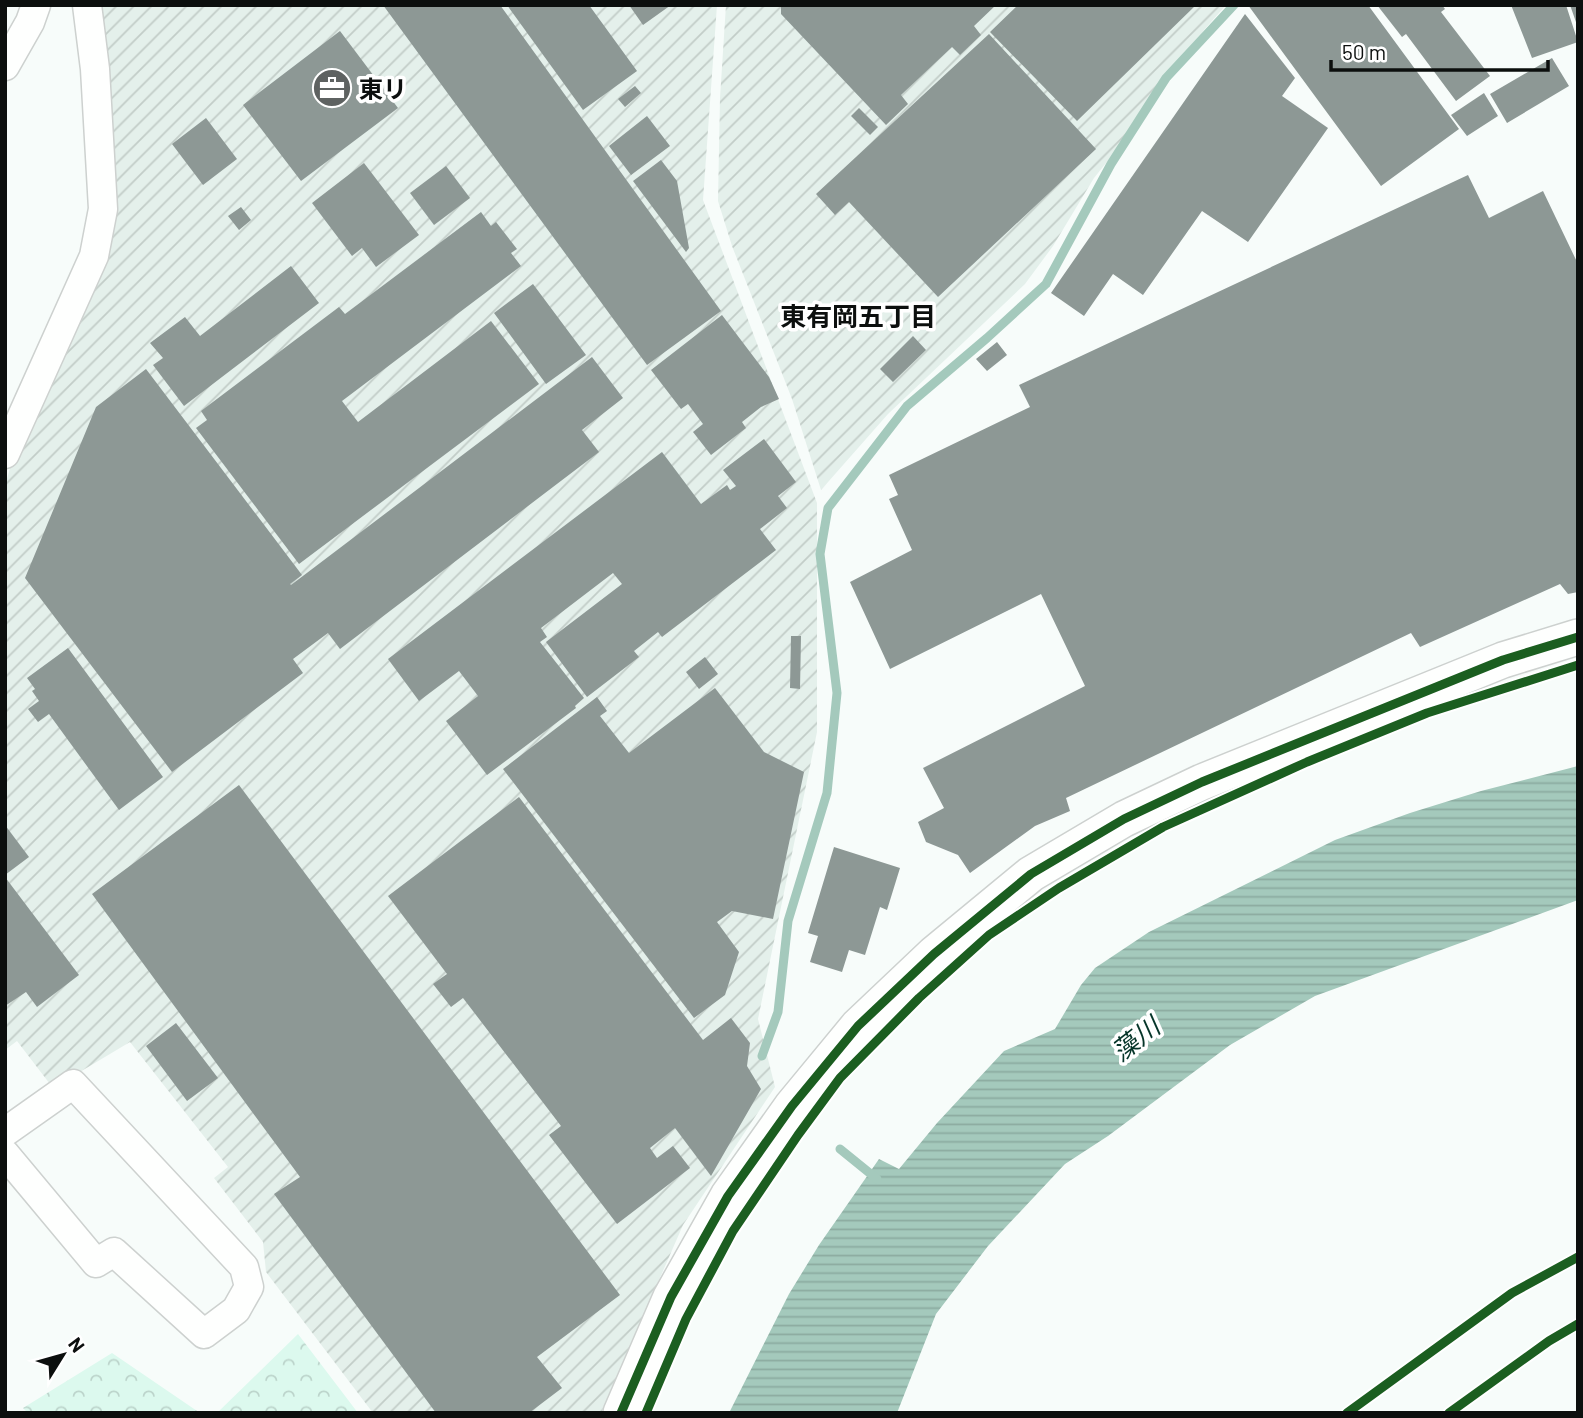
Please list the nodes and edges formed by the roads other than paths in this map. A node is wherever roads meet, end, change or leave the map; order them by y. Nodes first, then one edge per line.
1 (36, 5) edge
2 (87, 5) edge
3 (13, 33) edge
4 (5, 66) edge
5 (5, 454) edge
6 (1578, 637) edge
7 (5, 1132) edge
8 (5, 1154) edge
9 (621, 1413) edge

1 - 3 street
2 - 5 street
3 - 4 street
6 - 9 street
7 - 8 street

